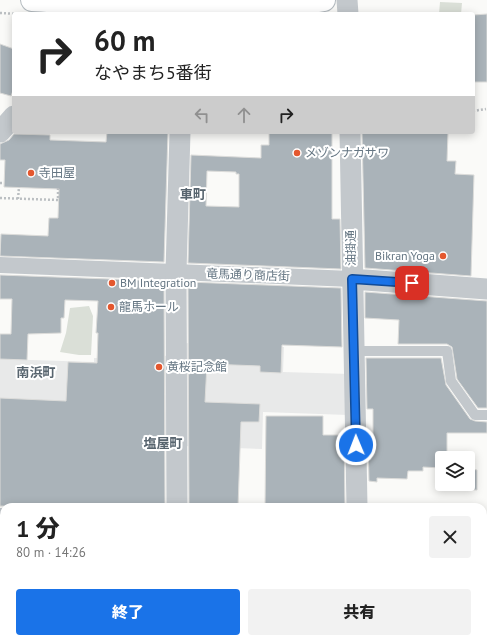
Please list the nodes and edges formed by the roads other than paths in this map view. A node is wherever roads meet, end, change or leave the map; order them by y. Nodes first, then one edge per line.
1 (32, 0) edge
2 (324, 0) edge
3 (348, 0) edge
4 (62, 5) edge
5 (182, 11) edge
6 (348, 12) edge
7 (12, 118) edge
8 (0, 132) edge
9 (180, 134) edge
10 (350, 134) edge
11 (0, 265) edge
12 (176, 272) junction
13 (352, 279) junction
14 (487, 289) edge
15 (354, 351) junction
16 (487, 415) edge
17 (177, 503) edge
18 (357, 503) edge

1 - 4 main road
2 - 5 main road
3 - 6 street
4 - 5 main road
7 - 8 street
9 - 12 street
10 - 13 street, 油掛通
11 - 12 street, 竜馬通り商店街
12 - 13 street, 竜馬通り商店街
12 - 17 street
13 - 14 street
13 - 15 street, 油掛通
15 - 16 lane
15 - 18 street, 油掛通

